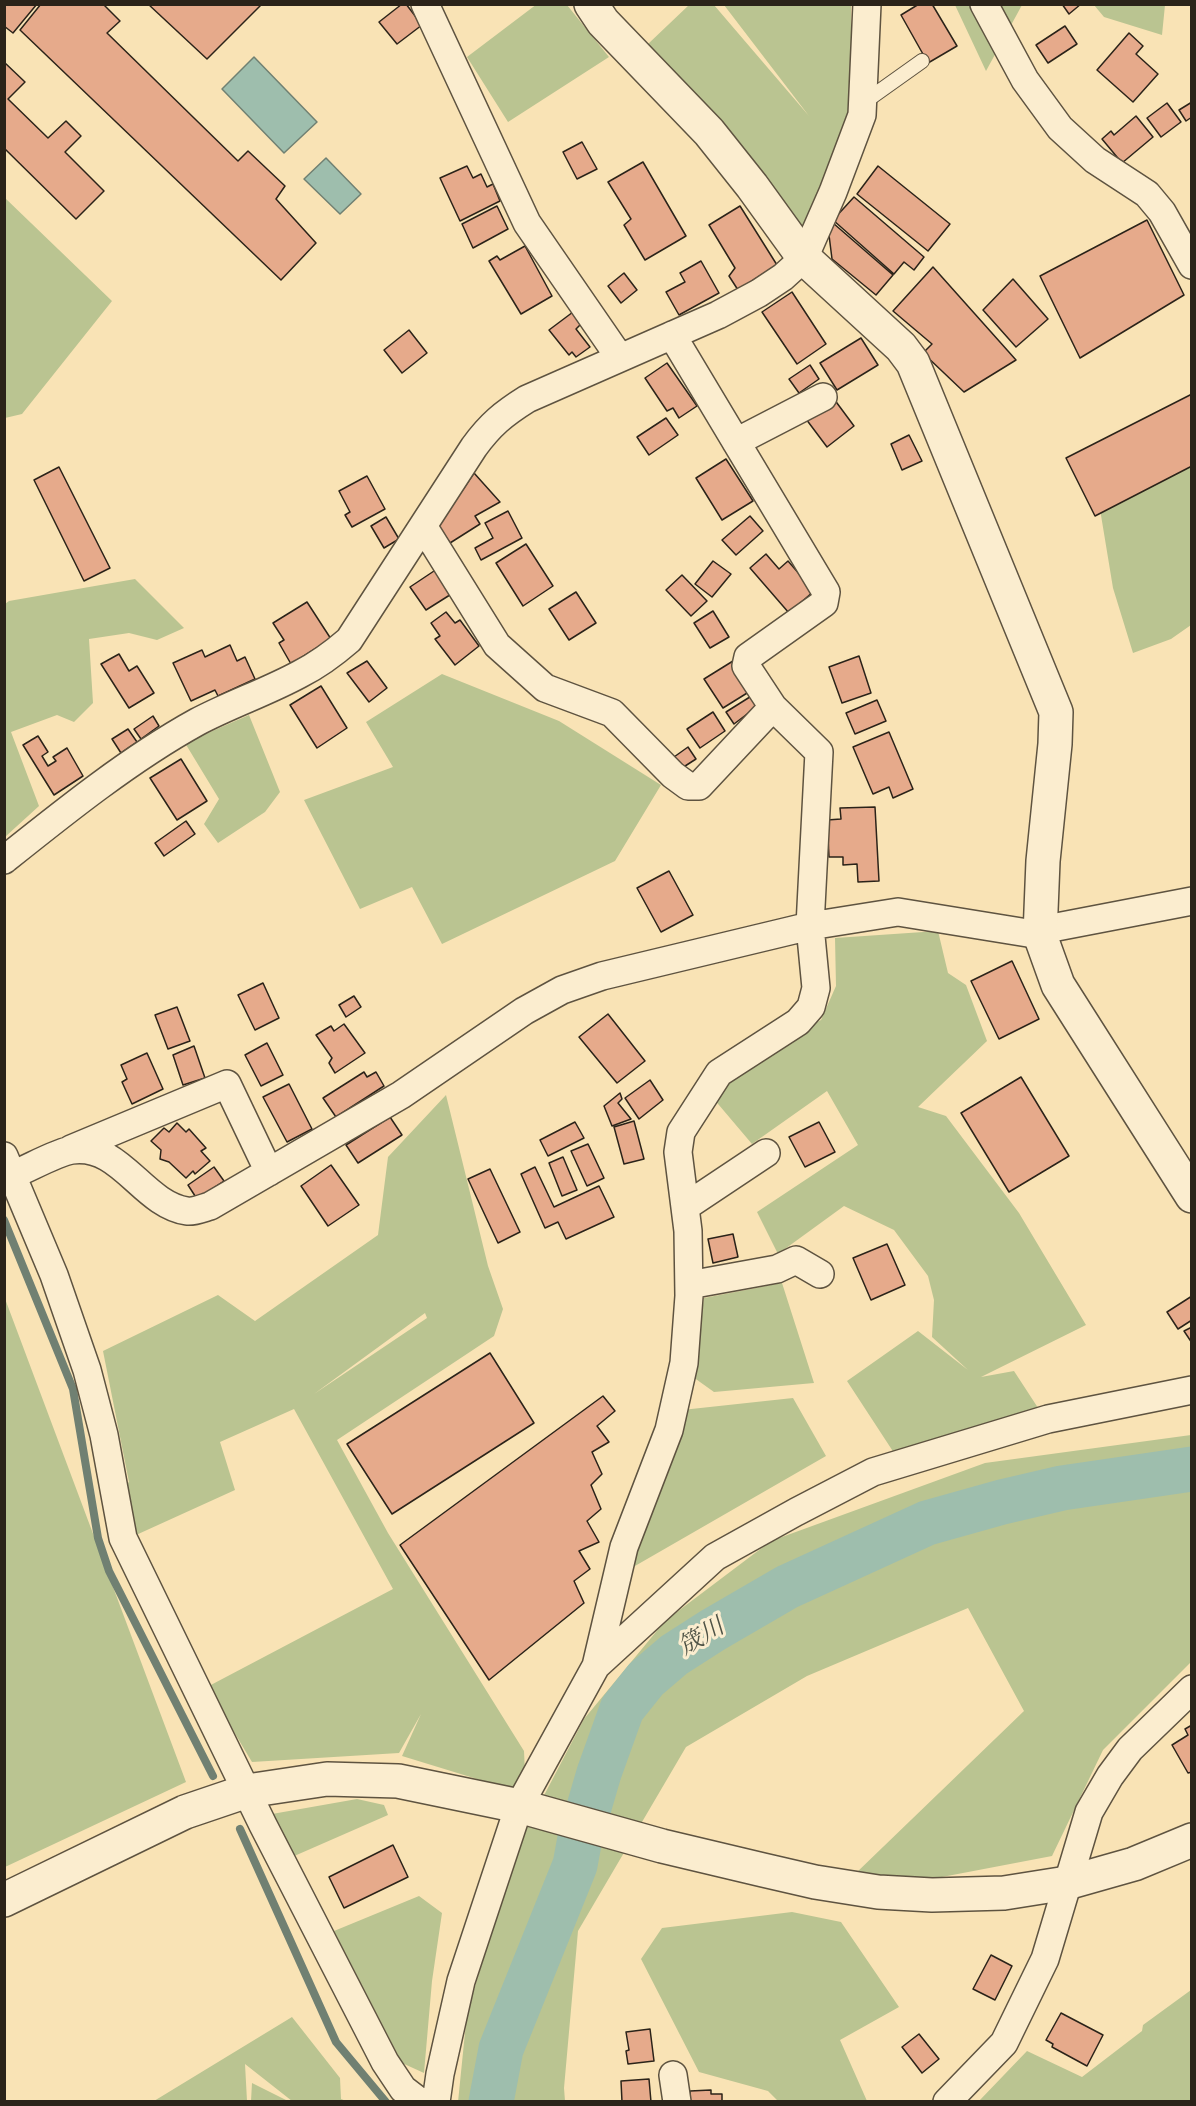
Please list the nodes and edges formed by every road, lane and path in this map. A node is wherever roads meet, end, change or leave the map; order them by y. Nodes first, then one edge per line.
1 (425, 4) edge
2 (591, 4) edge
3 (867, 4) edge
4 (984, 4) edge
5 (922, 61) dead end
6 (862, 103) junction
7 (804, 258) junction
8 (1191, 265) edge
9 (672, 335) junction
10 (620, 358) junction
11 (823, 397) dead end
12 (736, 442) junction
13 (423, 526) junction
14 (773, 707) junction
15 (4, 860) edge
16 (1191, 901) edge
17 (810, 926) junction
18 (1041, 933) junction
19 (70, 1150) junction
20 (766, 1153) dead end
21 (8, 1166) edge
22 (269, 1172) junction
23 (1191, 1196) edge
24 (685, 1208) junction
25 (820, 1274) dead end
26 (689, 1285) junction
27 (1191, 1390) edge
28 (596, 1666) junction
29 (1191, 1689) edge
30 (247, 1791) junction
31 (519, 1806) junction
32 (1191, 1840) edge
33 (1067, 1883) junction
34 (4, 1900) edge
35 (673, 2075) dead end
36 (420, 2102) edge
37 (436, 2102) edge
38 (677, 2102) edge
39 (947, 2102) edge

1 - 10 street
2 - 7 street
3 - 6 street
4 - 8 street
5 - 6 lane
6 - 7 street
7 - 9 street
7 - 18 street
9 - 10 street
9 - 12 street
10 - 13 street
11 - 12 street
12 - 14 street
13 - 14 street
13 - 15 street
14 - 17 street
16 - 18 street
17 - 18 street
17 - 22 street
17 - 24 street
18 - 23 street
19 - 21 street
19 - 22 street
19 - 22 street
20 - 24 street
21 - 30 street
24 - 26 street
25 - 26 street
26 - 28 street
27 - 28 street
28 - 31 street
29 - 33 street
30 - 31 street
30 - 34 street
30 - 36 street
31 - 33 street
31 - 37 street
32 - 33 street
33 - 39 street
35 - 38 street

